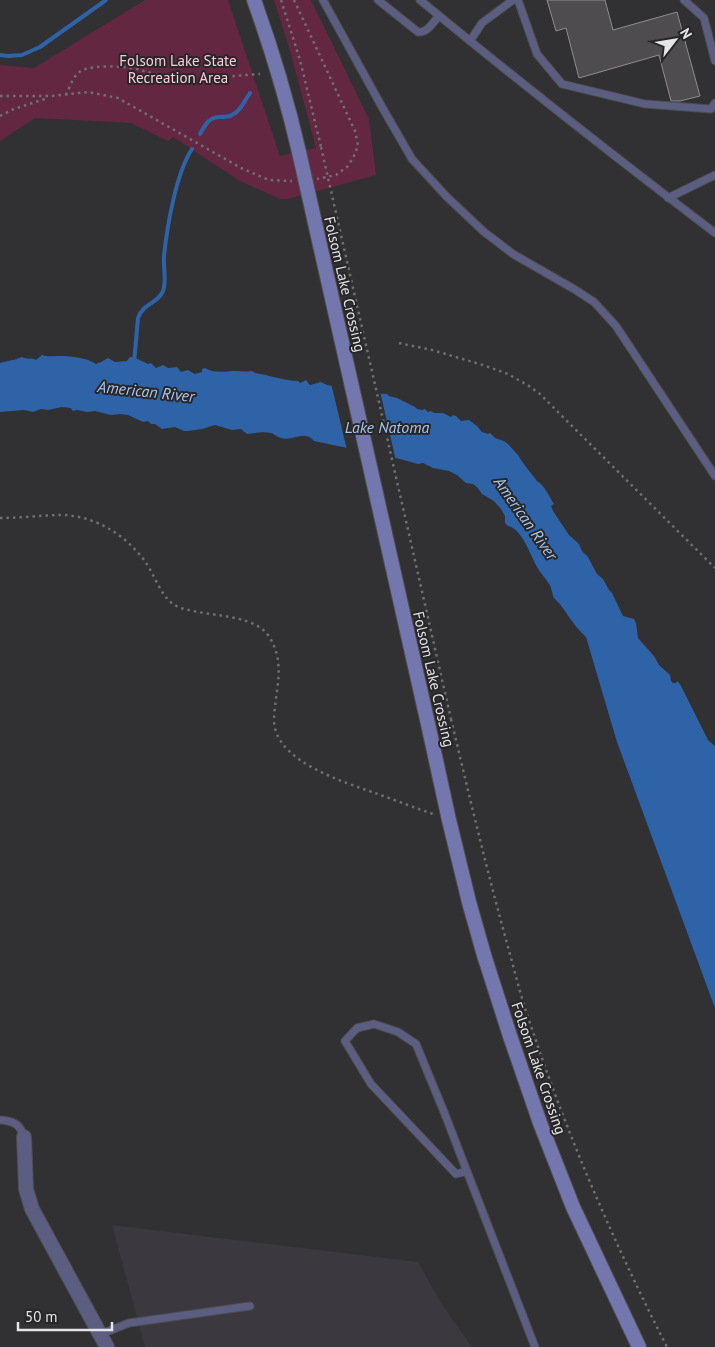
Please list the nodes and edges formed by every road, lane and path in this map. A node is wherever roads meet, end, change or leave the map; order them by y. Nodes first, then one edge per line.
1 (254, 0) edge
2 (281, 0) edge
3 (294, 0) edge
4 (323, 0) edge
5 (378, 0) edge
6 (420, 0) edge
7 (513, 0) edge
8 (518, 0) edge
9 (684, 0) edge
10 (439, 16) junction
11 (470, 41) junction
12 (715, 60) edge
13 (260, 74) dead end
14 (66, 95) junction
15 (0, 96) edge
16 (51, 96) junction
17 (715, 103) edge
18 (0, 116) edge
19 (715, 175) edge
20 (292, 181) dead end
21 (311, 181) dead end
22 (668, 198) junction
23 (715, 233) edge
24 (399, 343) dead end
25 (715, 476) edge
26 (0, 518) edge
27 (715, 568) edge
28 (449, 820) junction
29 (0, 1120) edge
30 (24, 1137) joint
31 (467, 1171) junction
32 (250, 1306) dead end
33 (101, 1334) junction
34 (107, 1347) edge
35 (536, 1347) edge
36 (639, 1347) edge
37 (667, 1347) edge

1 - 28 main road, Folsom Lake Crossing, bridge
2 - 37 path, bridge
3 - 21 path
4 - 25 lane
5 - 10 lane
6 - 10 lane
7 - 11 lane
8 - 17 lane
9 - 12 lane
10 - 11 lane
11 - 22 lane
13 - 14 path
14 - 16 path
14 - 20 path
15 - 16 path
16 - 18 path
19 - 22 lane
22 - 23 lane
24 - 27 path
26 - 28 path
28 - 36 main road, Folsom Lake Crossing
29 - 30 lane
30 - 33 street
31 - 31 lane
31 - 35 lane
32 - 33 lane
33 - 34 street

